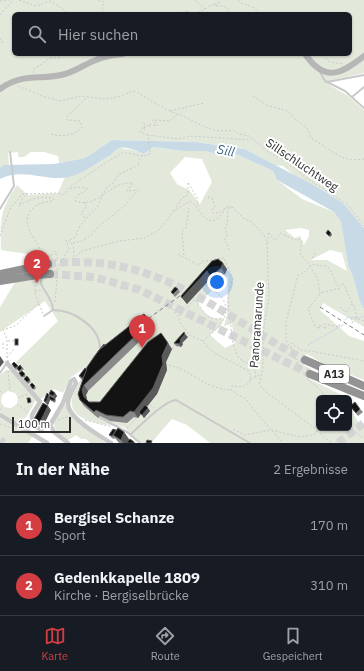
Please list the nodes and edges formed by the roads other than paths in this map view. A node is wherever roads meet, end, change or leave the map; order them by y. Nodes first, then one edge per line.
1 (112, 56) edge
2 (308, 56) edge
3 (364, 56) edge
4 (319, 70) junction
5 (364, 75) edge
6 (326, 82) junction
7 (364, 88) edge
8 (0, 89) edge
9 (352, 97) junction
10 (364, 108) edge
11 (10, 152) dead end
12 (0, 209) edge
13 (46, 261) tunnel mouth
14 (0, 274) edge
15 (43, 275) joint
16 (0, 281) edge
17 (53, 309) junction
18 (44, 316) road end
19 (99, 353) edge
20 (305, 360) tunnel mouth
21 (8, 361) joint
22 (0, 372) edge
23 (310, 374) tunnel mouth
24 (364, 386) edge
25 (364, 396) edge
26 (0, 415) edge
27 (99, 417) edge
28 (42, 430) dead end
29 (130, 434) junction
30 (47, 443) edge
31 (68, 443) edge
32 (111, 443) edge
33 (140, 443) edge
34 (250, 443) edge

1 - 8 main road
2 - 4 main road
3 - 4 main road
4 - 6 lane
5 - 6 lane
6 - 9 lane
7 - 9 lane
9 - 10 lane
11 - 12 lane
13 - 14 highway, bridge
15 - 16 highway, bridge
15 - 17 lane
17 - 18 lane
17 - 19 lane
20 - 24 highway, A13
21 - 22 lane
21 - 28 street
23 - 25 highway, A13
26 - 30 street
27 - 29 lane
29 - 33 lane
29 - 34 lane
31 - 32 street

